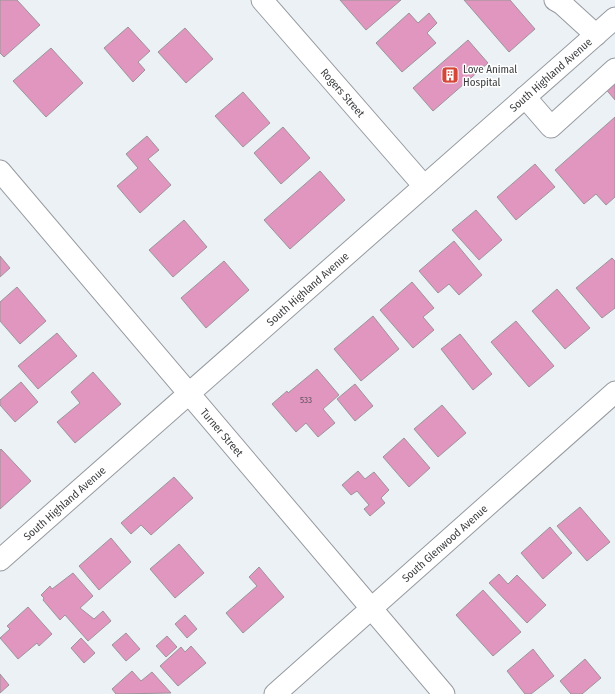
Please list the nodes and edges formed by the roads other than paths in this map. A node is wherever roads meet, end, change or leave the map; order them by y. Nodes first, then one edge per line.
1 (262, 0) edge
2 (555, 0) edge
3 (615, 18) edge
4 (596, 35) junction
5 (615, 69) edge
6 (525, 97) junction
7 (0, 171) edge
8 (424, 186) junction
9 (615, 392) edge
10 (189, 393) junction
11 (0, 560) edge
12 (372, 608) junction
13 (275, 694) edge
14 (444, 694) edge

1 - 8 street, Rogers Street
2 - 4 street
3 - 4 street, South Highland Avenue
4 - 6 street, South Highland Avenue
5 - 6 street
6 - 8 street, South Highland Avenue
7 - 10 street, Turner Street
8 - 10 street, South Highland Avenue
9 - 12 street, South Glenwood Avenue
10 - 11 street, South Highland Avenue
10 - 12 street, Turner Street
12 - 13 street, South Glenwood Avenue
12 - 14 street, Turner Street

